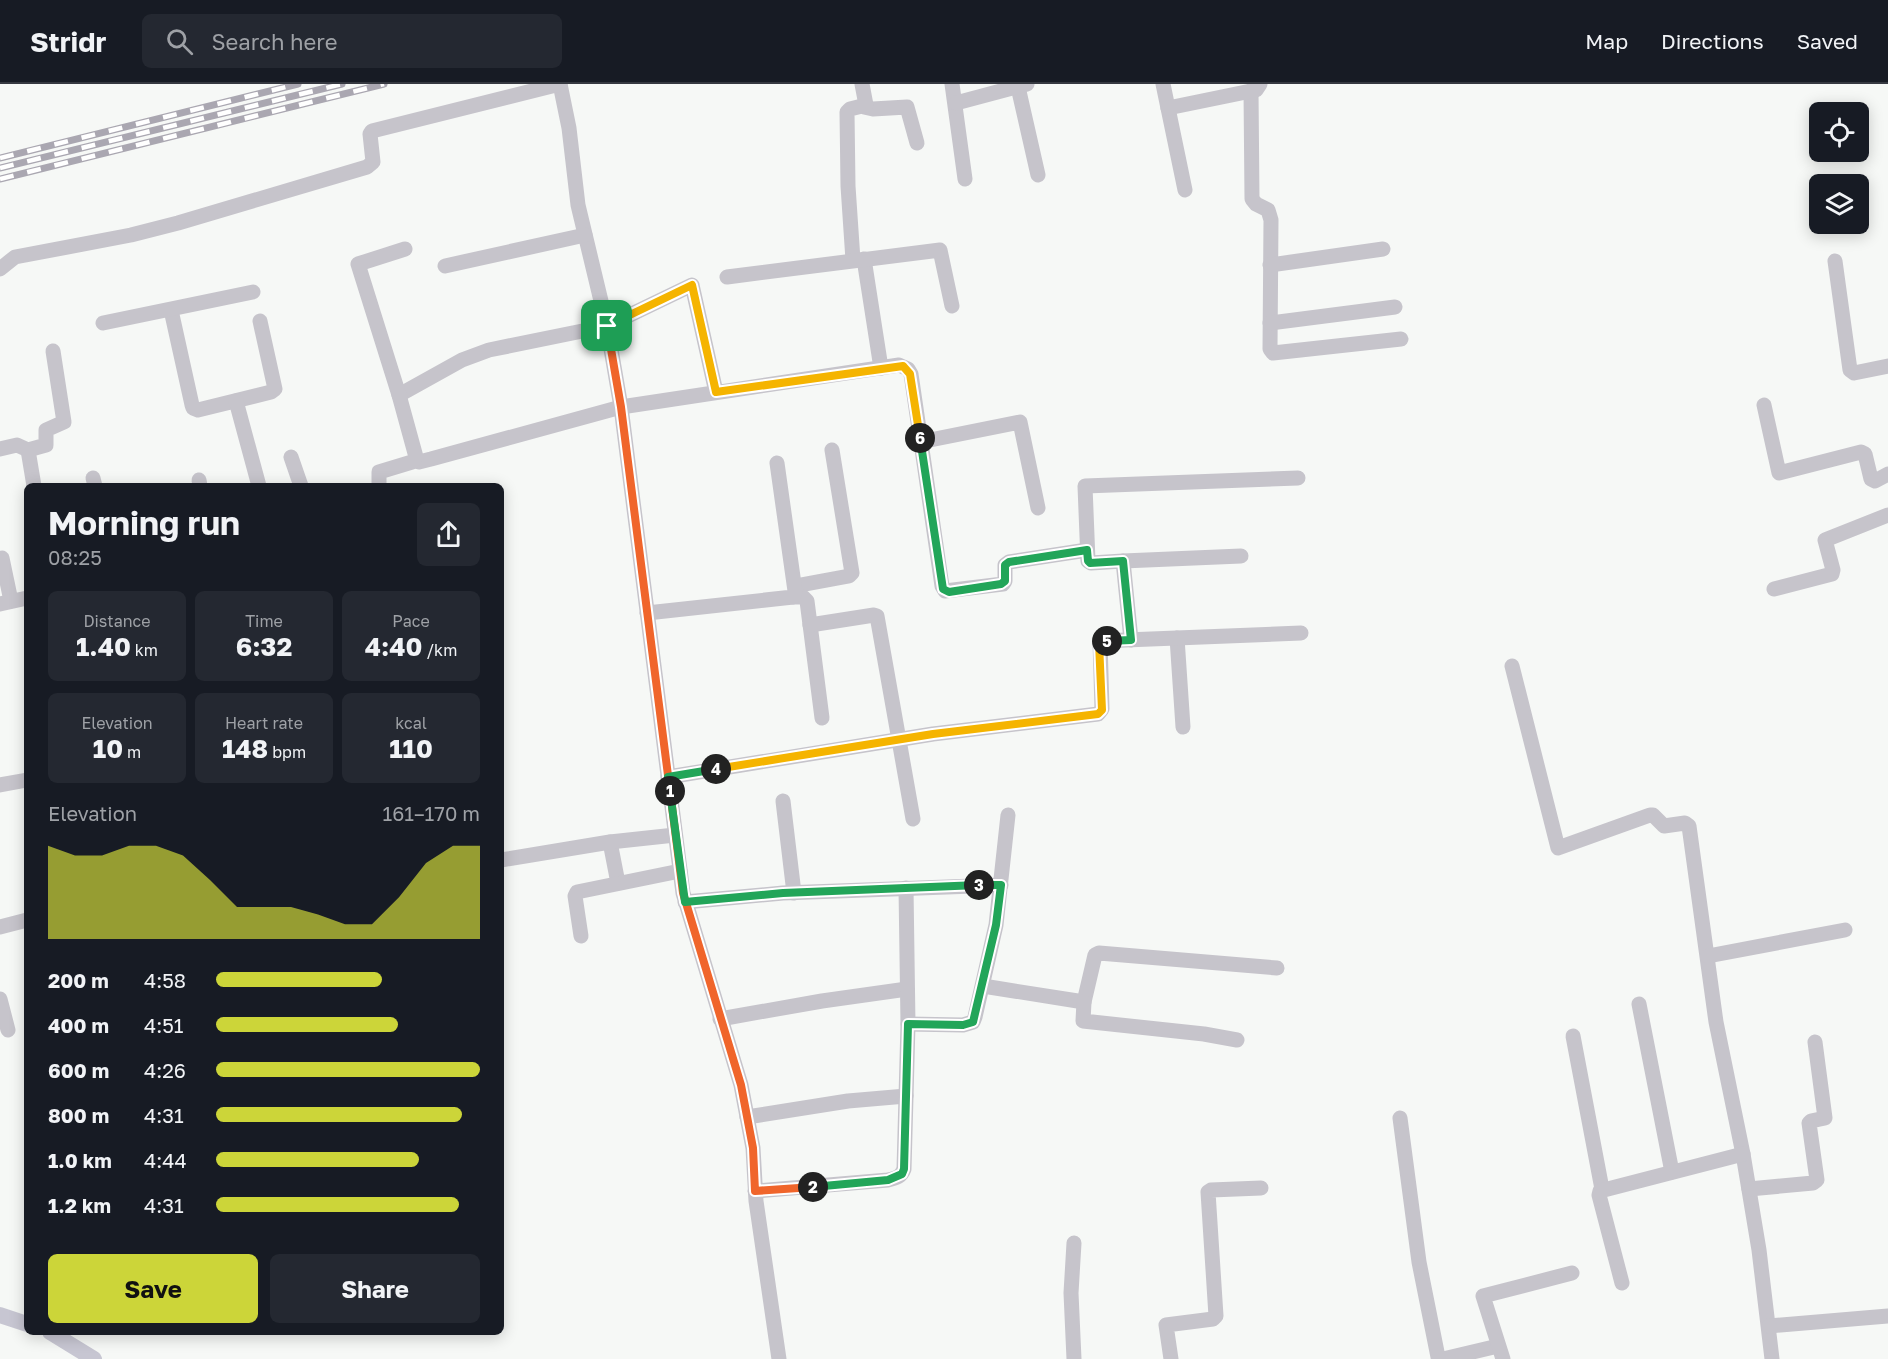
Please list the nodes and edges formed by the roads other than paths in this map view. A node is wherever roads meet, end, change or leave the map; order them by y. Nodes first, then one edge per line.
1 (560, 84) edge
2 (862, 84) edge
3 (952, 84) edge
4 (1163, 84) edge
5 (1023, 85) edge
6 (1256, 88) edge
7 (956, 103) junction
8 (864, 107) junction
9 (1168, 108) junction
10 (917, 143) dead end
11 (1038, 175) dead end
12 (965, 179) dead end
13 (1185, 190) dead end
14 (585, 235) junction
15 (405, 249) dead end
16 (1383, 249) dead end
17 (859, 259) junction
18 (1835, 261) dead end
19 (1270, 265) junction
20 (444, 266) dead end
21 (0, 269) edge
22 (727, 277) dead end
23 (253, 292) dead end
24 (952, 306) dead end
25 (1395, 307) dead end
26 (171, 310) junction
27 (260, 321) dead end
28 (103, 322) dead end
29 (1270, 323) junction
30 (607, 326) junction
31 (1401, 339) dead end
32 (53, 351) dead end
33 (1888, 366) edge
34 (881, 368) junction
35 (716, 392) junction
36 (399, 395) junction
37 (236, 401) junction
38 (1764, 405) dead end
39 (621, 407) junction
40 (920, 442) junction
41 (0, 449) edge
42 (28, 450) junction
43 (832, 450) dead end
44 (291, 457) dead end
45 (415, 460) junction
46 (777, 463) dead end
47 (1298, 477) dead end
48 (1886, 480) edge
49 (34, 483) edge
50 (258, 483) edge
51 (300, 483) edge
52 (379, 483) edge
53 (1038, 508) dead end
54 (1888, 515) edge
55 (1087, 550) junction
56 (1241, 556) dead end
57 (2, 558) edge
58 (1123, 561) junction
59 (1774, 589) dead end
60 (794, 592) junction
61 (24, 599) edge
62 (5, 603) edge
63 (647, 613) junction
64 (810, 625) junction
65 (1301, 633) dead end
66 (1178, 638) junction
67 (1131, 640) junction
68 (1512, 666) dead end
69 (822, 718) dead end
70 (1183, 727) dead end
71 (900, 740) junction
72 (668, 777) junction
73 (24, 781) edge
74 (0, 785) edge
75 (783, 801) dead end
76 (1008, 815) dead end
77 (913, 819) dead end
78 (675, 835) junction
79 (610, 842) junction
80 (504, 860) edge
81 (680, 871) junction
82 (618, 883) junction
83 (1001, 885) junction
84 (906, 888) junction
85 (794, 893) junction
86 (685, 902) junction
87 (24, 921) edge
88 (0, 927) edge
89 (1845, 930) dead end
90 (581, 936) dead end
91 (1708, 956) junction
92 (1277, 968) dead end
93 (983, 986) junction
94 (908, 989) junction
95 (0, 999) edge
96 (1084, 1002) junction
97 (1639, 1004) dead end
98 (720, 1019) junction
99 (908, 1024) junction
100 (8, 1029) dead end
101 (1573, 1036) dead end
102 (1237, 1040) dead end
103 (1815, 1042) dead end
104 (906, 1096) junction
105 (747, 1117) junction
106 (1400, 1118) dead end
107 (1743, 1154) junction
108 (1672, 1172) junction
109 (1262, 1188) dead end
110 (1602, 1189) junction
111 (1749, 1190) junction
112 (755, 1191) junction
113 (1074, 1243) dead end
114 (1572, 1273) dead end
115 (1622, 1283) dead end
116 (1888, 1316) edge
117 (1768, 1326) junction
118 (1500, 1352) edge
119 (779, 1359) edge
120 (1074, 1359) edge
121 (1171, 1359) edge
122 (1442, 1359) edge
123 (1772, 1359) edge

1 - 14 street
1 - 21 street
2 - 8 street
3 - 7 street
4 - 9 street
5 - 7 street
5 - 11 street
6 - 9 street
6 - 19 street
7 - 12 street
8 - 10 street
8 - 17 street
9 - 13 street
14 - 20 street
14 - 30 street
15 - 36 street
16 - 19 street
17 - 22 street
17 - 24 street
17 - 34 street
18 - 33 street
19 - 29 street
23 - 26 street
25 - 29 street
26 - 28 street
26 - 37 street
27 - 37 street
29 - 31 street
30 - 35 street
30 - 36 street
30 - 39 street
32 - 42 street
34 - 35 street
34 - 40 street
35 - 39 street
36 - 45 street
37 - 50 street
38 - 48 street
39 - 45 street
39 - 63 street
40 - 53 street
40 - 55 street
41 - 42 street
42 - 49 street
43 - 60 street
44 - 51 street
45 - 52 street
46 - 60 street
47 - 55 street
54 - 59 street
55 - 58 street
56 - 58 street
57 - 62 street
58 - 67 street
60 - 63 street
60 - 64 street
61 - 62 street
63 - 72 street
64 - 69 street
64 - 71 street
65 - 66 street
66 - 67 street
66 - 70 street
67 - 71 street
68 - 91 street
71 - 72 street
71 - 77 street
72 - 78 street
73 - 74 street
75 - 85 street
76 - 83 street
78 - 79 street
78 - 81 street
79 - 80 street
79 - 82 street
81 - 82 street
81 - 86 street
82 - 90 street
83 - 84 street
83 - 93 street
84 - 85 street
84 - 94 street
85 - 86 street
86 - 98 street
87 - 88 street
89 - 91 street
91 - 107 street
92 - 96 street
93 - 96 street
93 - 99 street
94 - 98 street
94 - 99 street
95 - 100 street
96 - 102 street
97 - 108 street
98 - 105 street
99 - 104 street
101 - 110 street
103 - 111 street
104 - 105 street
104 - 112 street
105 - 112 street
106 - 122 street
107 - 108 street
107 - 111 street
108 - 110 street
109 - 121 street
110 - 115 street
111 - 117 street
112 - 119 street
113 - 120 street
114 - 118 street
116 - 117 street
117 - 123 street
118 - 122 street

